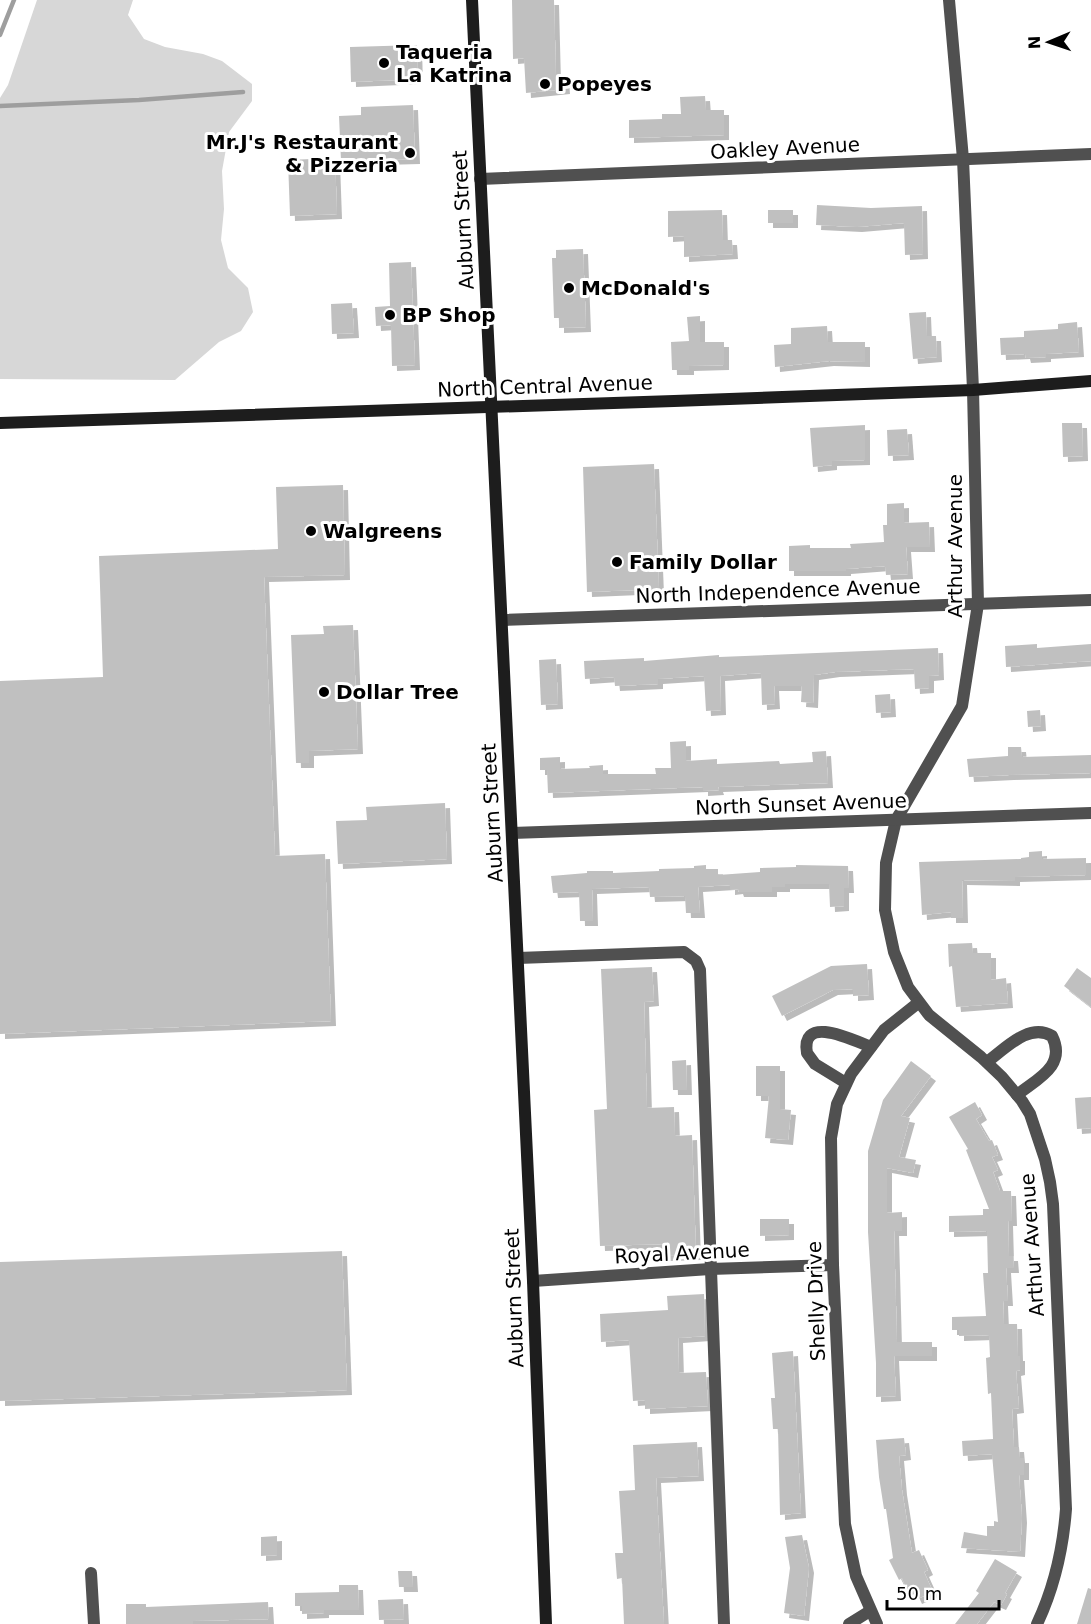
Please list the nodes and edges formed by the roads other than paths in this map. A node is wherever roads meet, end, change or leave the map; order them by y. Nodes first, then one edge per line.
1 (472, 0) edge
2 (949, 0) edge
3 (1091, 154) edge
4 (963, 159) junction
5 (480, 180) junction
6 (1091, 381) edge
7 (973, 390) junction
8 (491, 407) junction
9 (0, 423) edge
10 (1091, 600) edge
11 (978, 604) junction
12 (502, 620) junction
13 (1091, 813) edge
14 (896, 820) junction
15 (512, 833) junction
16 (518, 958) junction
17 (918, 1003) junction
18 (871, 1047) junction
19 (987, 1062) junction
20 (846, 1083) junction
21 (1017, 1095) junction
22 (833, 1266) junction
23 (710, 1269) junction
24 (533, 1281) junction
25 (91, 1573) dead end
26 (870, 1611) junction
27 (94, 1624) edge
28 (546, 1624) edge
29 (724, 1624) edge
30 (849, 1624) edge
31 (877, 1624) edge
32 (1037, 1624) edge

1 - 5 main road, Auburn Street
2 - 4 street, Arthur Avenue
3 - 4 street, Oakley Avenue
4 - 5 street, Oakley Avenue
4 - 7 street, Arthur Avenue
5 - 8 main road, Auburn Street
6 - 7 main road, North Central Avenue
7 - 8 main road, North Central Avenue
7 - 11 street, Arthur Avenue
8 - 9 main road, North Central Avenue
8 - 12 main road, Auburn Street
10 - 11 street, North Independence Avenue
11 - 12 street, North Independence Avenue
11 - 14 street, Arthur Avenue
12 - 15 main road, Auburn Street
13 - 14 street, North Sunset Avenue
14 - 15 street, North Sunset Avenue
14 - 17 street, Arthur Avenue
15 - 16 main road, Auburn Street
16 - 23 street
16 - 24 main road, Auburn Street
17 - 18 street, Shelly Drive
17 - 19 street, Arthur Avenue
18 - 20 street, Shelly Drive
18 - 20 street
19 - 21 street, Arthur Avenue
19 - 21 street
20 - 22 street, Shelly Drive
21 - 32 street, Arthur Avenue
22 - 23 street, Royal Avenue
22 - 26 street, Shelly Drive
23 - 24 street, Royal Avenue
23 - 29 street
24 - 28 main road, Auburn Street
25 - 27 street
26 - 30 street
26 - 31 street, Shelly Drive

